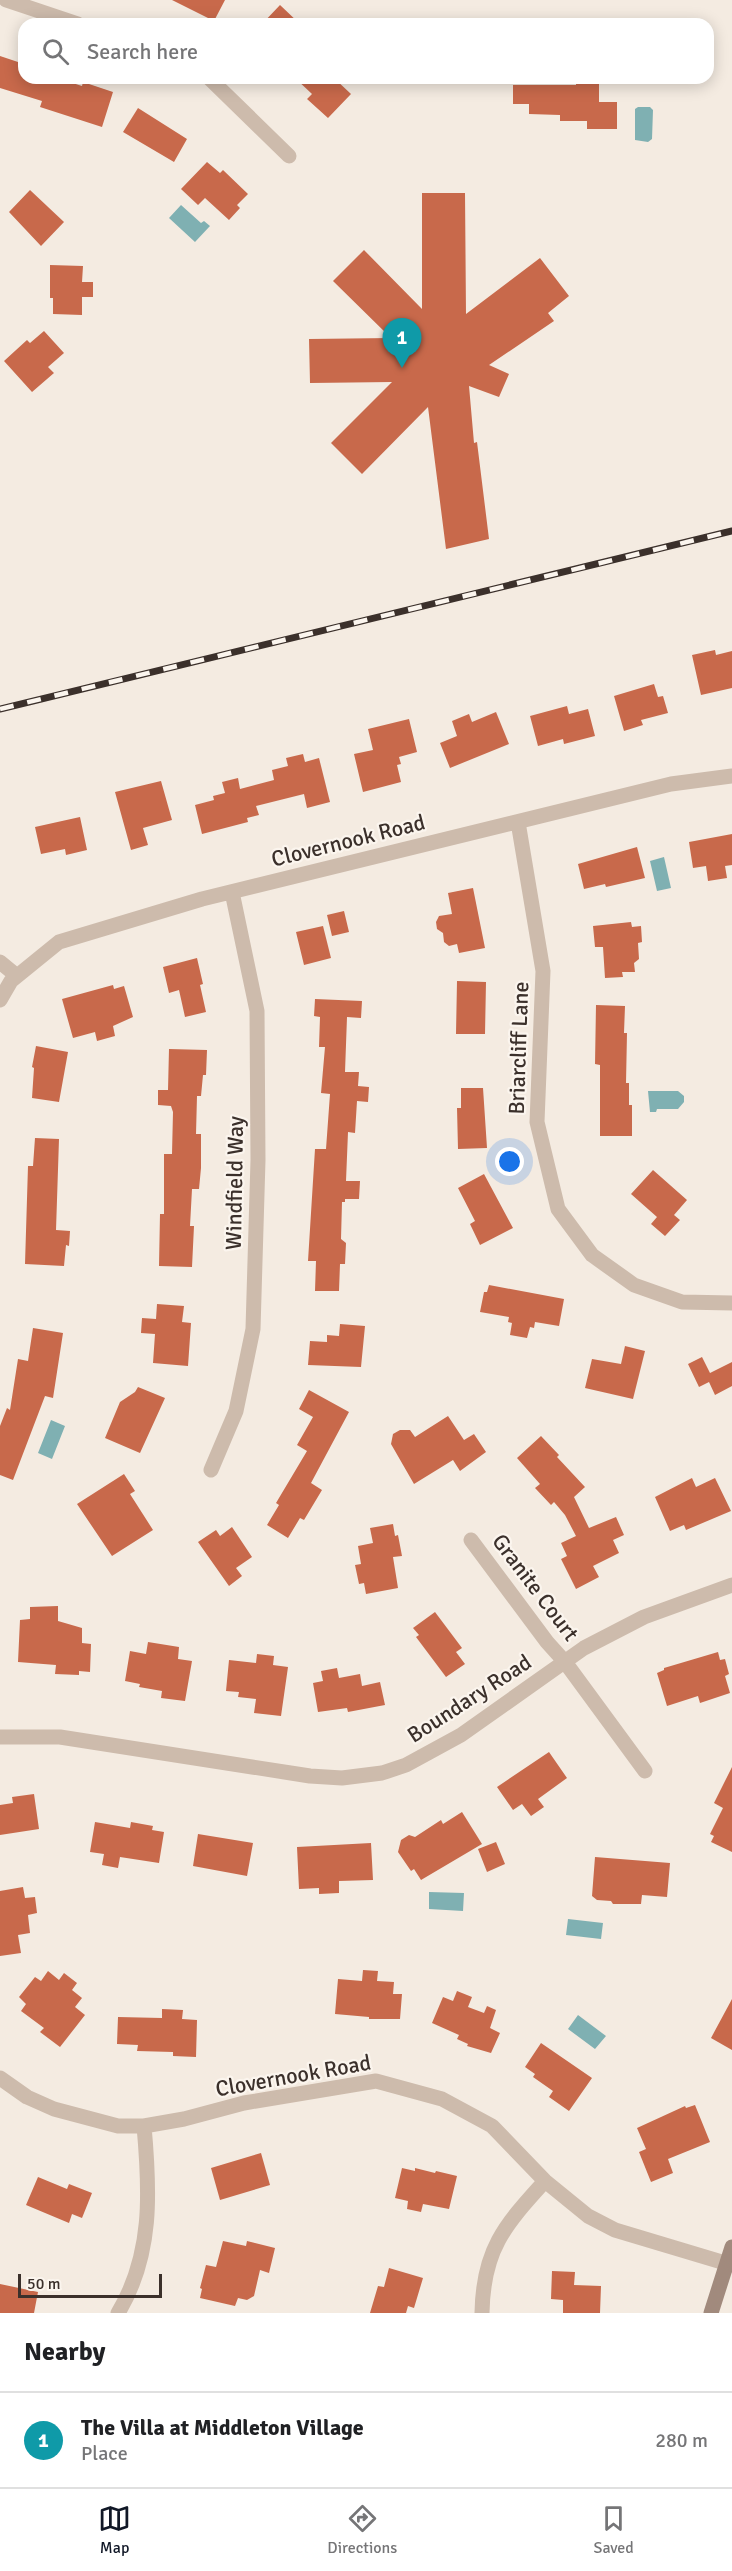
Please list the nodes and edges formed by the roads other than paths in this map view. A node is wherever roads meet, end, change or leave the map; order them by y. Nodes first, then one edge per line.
1 (6, 0) edge
2 (60, 18) edge
3 (215, 84) edge
4 (289, 156) dead end
5 (732, 776) edge
6 (518, 822) junction
7 (232, 892) junction
8 (0, 962) edge
9 (17, 976) junction
10 (0, 1000) edge
11 (732, 1303) edge
12 (211, 1470) dead end
13 (471, 1540) dead end
14 (732, 1585) edge
15 (565, 1662) junction
16 (0, 1737) edge
17 (645, 1771) dead end
18 (0, 2078) edge
19 (144, 2126) junction
20 (545, 2181) junction
21 (732, 2247) edge
22 (729, 2264) edge
23 (118, 2313) edge
24 (482, 2313) edge
25 (711, 2313) edge

1 - 2 street
3 - 4 street
5 - 6 street, Clovernook Road
6 - 7 street, Clovernook Road
6 - 11 street, Briarcliff Lane
7 - 9 street, Clovernook Road
7 - 12 street, Windfield Way
8 - 9 street
9 - 10 street, Clovernook Road
13 - 15 street, Granite Court
14 - 15 street, Boundary Road
15 - 16 street, Boundary Road
15 - 17 street, Granite Court
18 - 19 street, Clovernook Road
19 - 20 street, Clovernook Road
19 - 23 street
20 - 22 street, Clovernook Road
20 - 24 street
21 - 22 street
22 - 25 street

